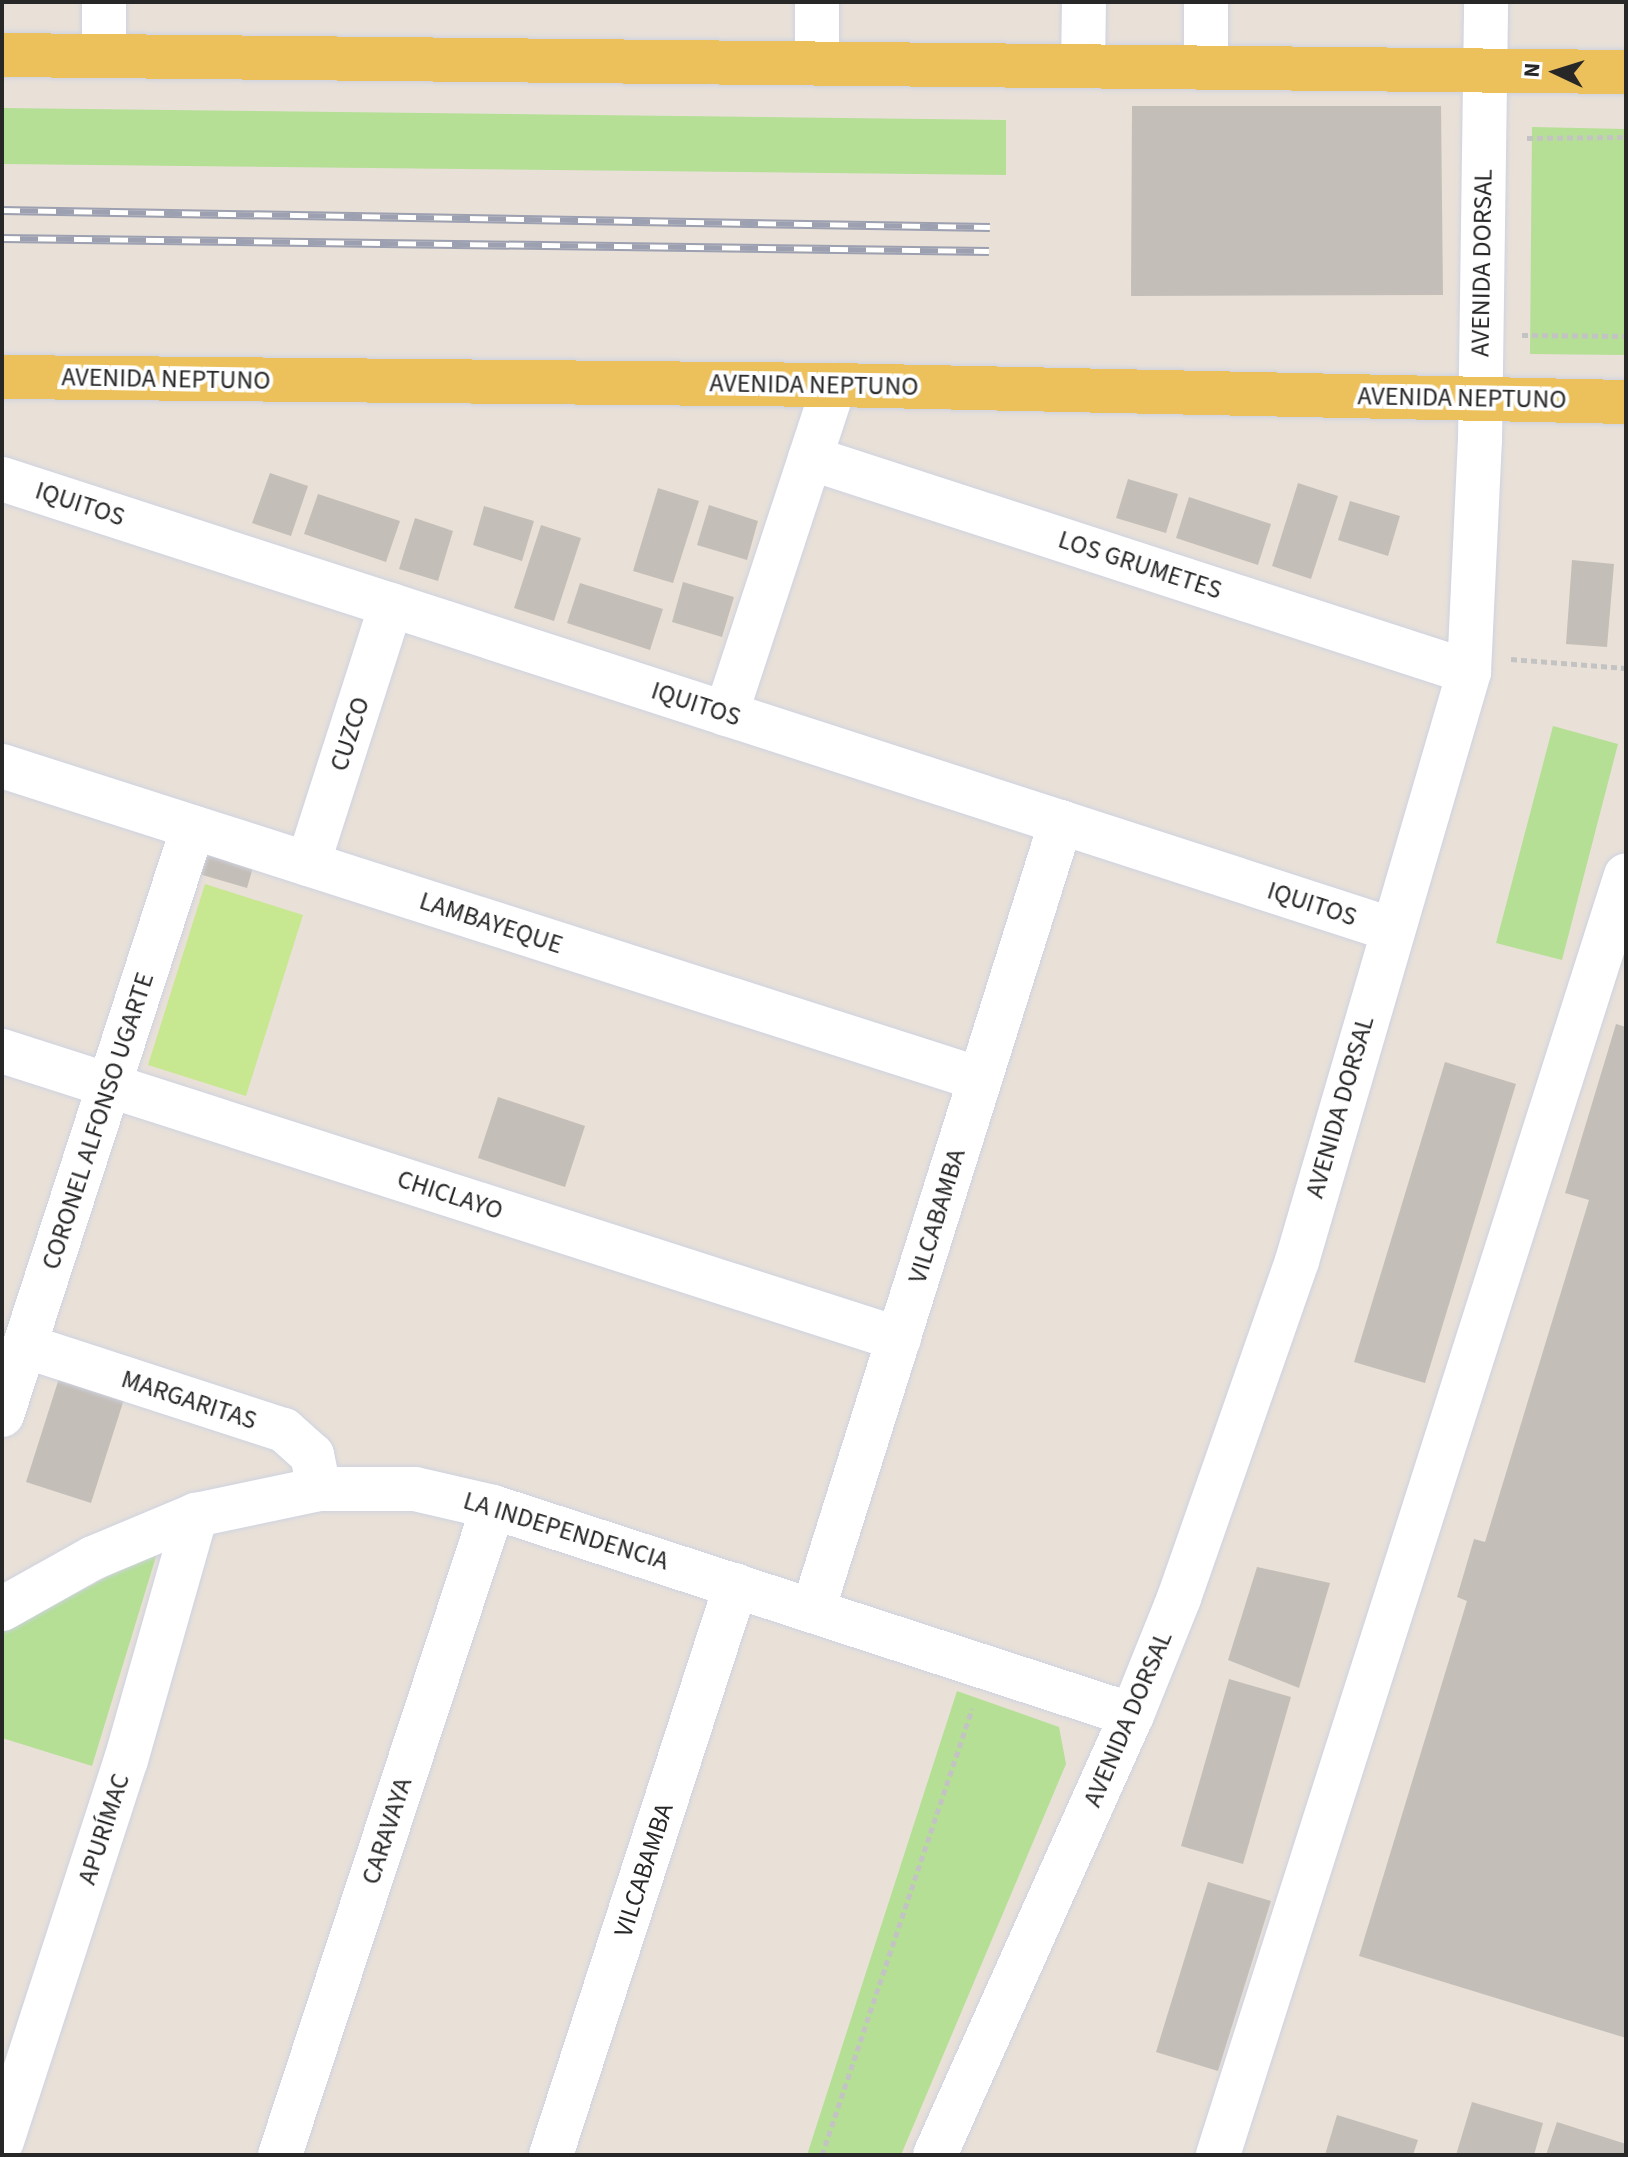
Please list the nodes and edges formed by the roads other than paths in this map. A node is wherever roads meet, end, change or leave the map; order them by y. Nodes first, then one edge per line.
1 (104, 2) edge
2 (817, 2) edge
3 (1084, 2) edge
4 (1206, 2) edge
5 (1486, 2) edge
6 (2, 55) edge
7 (104, 56) junction
8 (817, 63) junction
9 (1083, 66) junction
10 (1206, 67) junction
11 (1485, 70) junction
12 (1626, 72) edge
13 (2, 377) edge
14 (834, 385) junction
15 (1481, 398) junction
16 (1626, 402) edge
17 (810, 458) junction
18 (2, 479) edge
19 (391, 605) junction
20 (1471, 663) junction
21 (726, 714) junction
22 (2, 766) edge
23 (1061, 822) junction
24 (193, 827) junction
25 (308, 864) junction
26 (1626, 875) edge
27 (1390, 929) junction
28 (1610, 985) edge
29 (2, 1051) edge
30 (980, 1079) junction
31 (109, 1085) junction
32 (899, 1339) junction
33 (25, 1346) junction
34 (5, 1395) edge
35 (319, 1489) junction
36 (493, 1507) junction
37 (196, 1515) junction
38 (736, 1585) junction
39 (2, 1609) edge
40 (813, 1610) junction
41 (1132, 1715) junction
42 (2, 2141) edge
43 (280, 2155) edge
44 (551, 2155) edge
45 (935, 2155) edge
46 (1218, 2155) edge

1 - 7 street
2 - 8 street
3 - 9 street
4 - 10 street
5 - 11 street, AVENIDA DORSAL
6 - 7 main road
7 - 8 main road
8 - 9 main road
9 - 10 main road
10 - 11 main road
11 - 12 main road
11 - 15 street, AVENIDA DORSAL
13 - 14 main road, AVENIDA NEPTUNO
14 - 15 main road, AVENIDA NEPTUNO
14 - 17 street
15 - 16 main road, AVENIDA NEPTUNO
15 - 20 street, AVENIDA DORSAL
17 - 20 street, LOS GRUMETES
17 - 21 street
18 - 19 street, IQUITOS
19 - 21 street, IQUITOS
19 - 25 street, CUZCO
20 - 27 street, AVENIDA DORSAL
21 - 23 street, IQUITOS
22 - 24 street, LAMBAYEQUE
23 - 27 street, IQUITOS
23 - 30 street, VILCABAMBA
24 - 25 street, LAMBAYEQUE
24 - 31 street, CORONEL ALFONSO UGARTE
25 - 30 street, LAMBAYEQUE
26 - 28 street
27 - 41 street, AVENIDA DORSAL
28 - 46 street
29 - 31 street, CHICLAYO
30 - 32 street, VILCABAMBA
31 - 32 street, CHICLAYO
31 - 33 street, CORONEL ALFONSO UGARTE
32 - 40 street, VILCABAMBA
33 - 34 street, CORONEL ALFONSO UGARTE
33 - 35 street, MARGARITAS
35 - 36 street, LA INDEPENDENCIA
35 - 37 street, LA INDEPENDENCIA
36 - 38 street, LA INDEPENDENCIA
36 - 43 street, CARAVAYA
37 - 39 street, LA INDEPENDENCIA
37 - 42 street, APURÍMAC
38 - 40 street, LA INDEPENDENCIA
38 - 44 street, VILCABAMBA
40 - 41 street, LA INDEPENDENCIA
41 - 45 street, AVENIDA DORSAL

